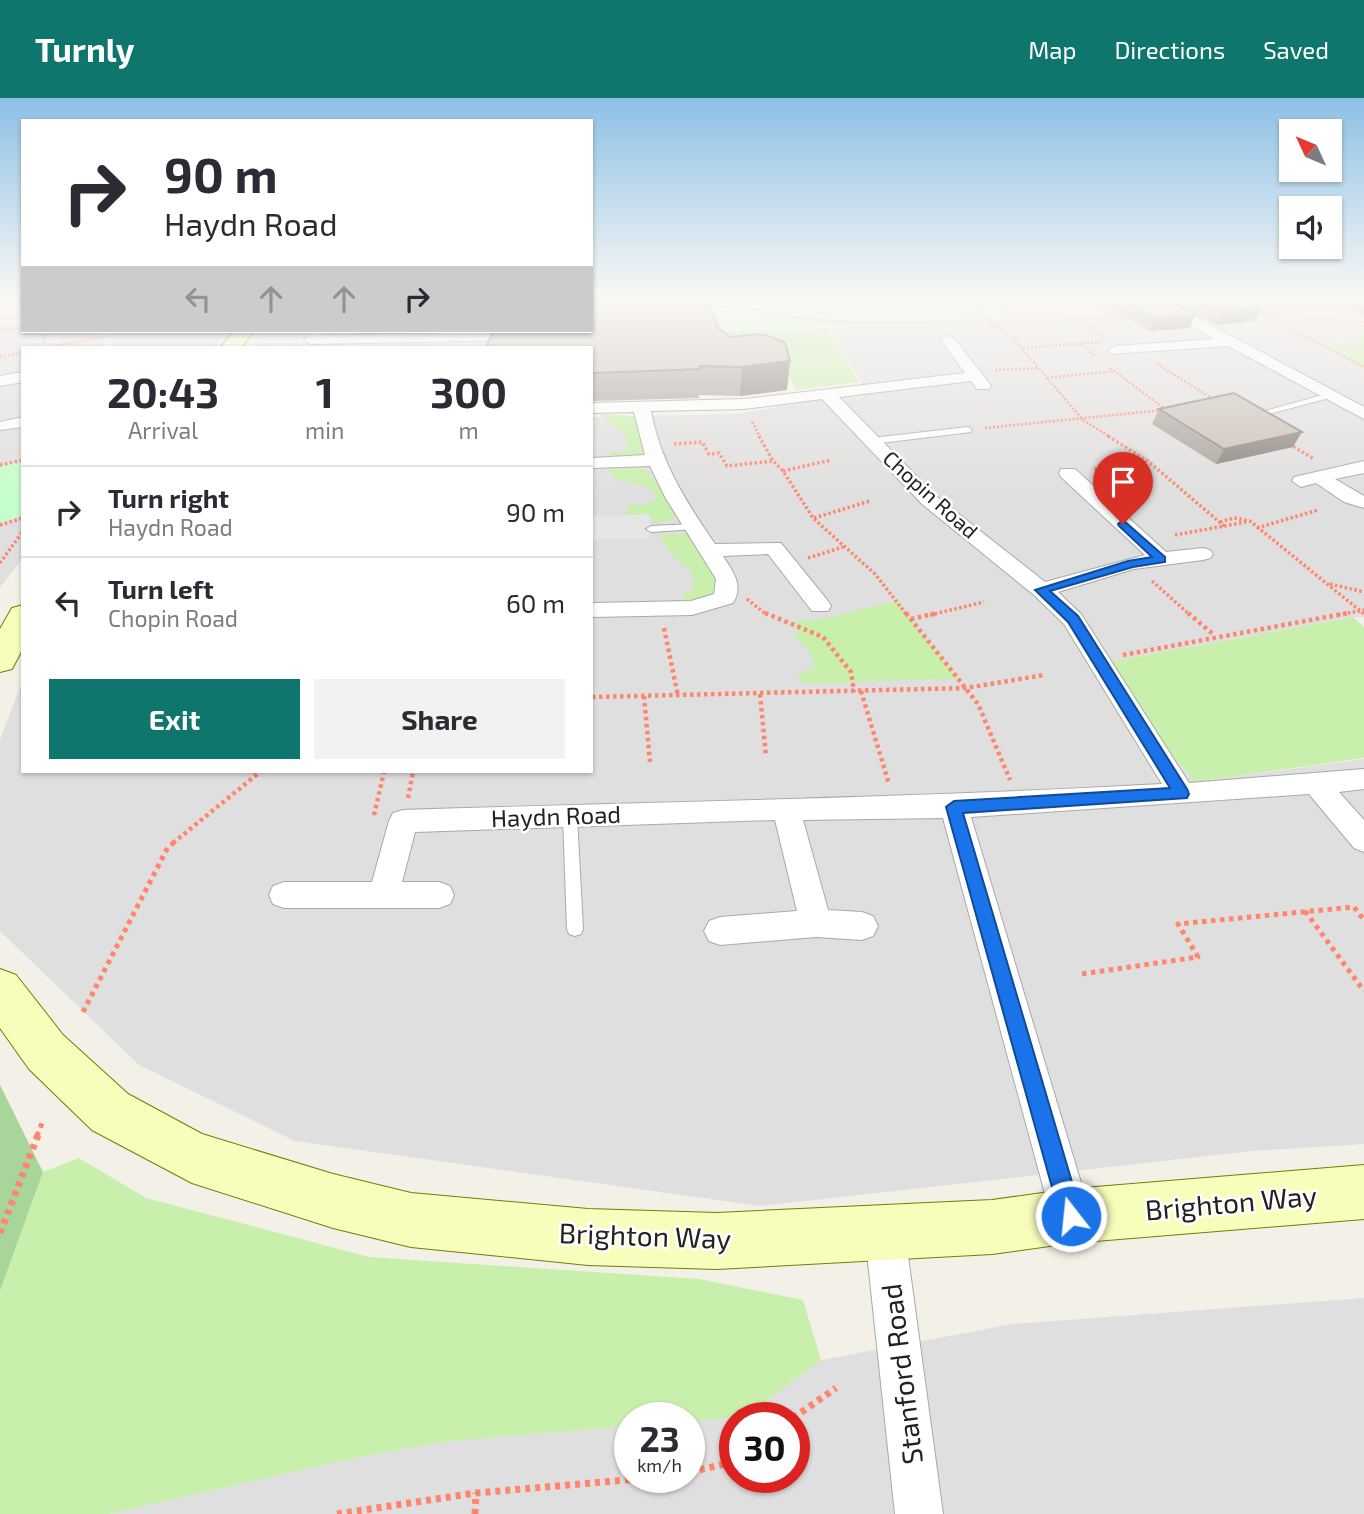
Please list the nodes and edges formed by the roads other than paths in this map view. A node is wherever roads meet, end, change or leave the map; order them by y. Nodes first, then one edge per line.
1 (967, 365) edge
2 (1269, 365) edge
3 (21, 377) edge
4 (0, 381) edge
5 (825, 393) junction
6 (1326, 396) junction
7 (642, 407) junction
8 (593, 408) edge
9 (1269, 411) edge
10 (1364, 414) edge
11 (21, 422) edge
12 (3, 426) dead end
13 (968, 430) road end
14 (872, 442) junction
15 (655, 453) junction
16 (593, 463) edge
17 (1364, 467) edge
18 (1093, 470) road end
19 (1364, 502) edge
20 (692, 527) junction
21 (651, 529) dead end
22 (789, 531) dead end
23 (774, 547) junction
24 (710, 551) junction
25 (1203, 554) dead end
26 (1161, 559) junction
27 (1042, 590) junction
28 (820, 607) dead end
29 (593, 610) edge
30 (21, 619) edge
31 (0, 661) edge
32 (1364, 779) edge
33 (1316, 783) junction
34 (1182, 794) junction
35 (954, 807) junction
36 (786, 809) junction
37 (570, 817) junction
38 (1364, 840) edge
39 (284, 895) dead end
40 (384, 895) junction
41 (439, 895) dead end
42 (816, 923) junction
43 (862, 926) dead end
44 (575, 929) dead end
45 (720, 931) dead end
46 (0, 990) edge
47 (1364, 1192) edge
48 (1071, 1216) junction
49 (885, 1234) junction
50 (919, 1514) edge

1 - 5 street
2 - 6 street
3 - 4 street
5 - 7 street
5 - 14 street, Chopin Road
6 - 9 lane
6 - 10 street
7 - 8 street
7 - 15 street
11 - 12 street
13 - 14 lane
14 - 27 street, Chopin Road
15 - 16 street
15 - 20 street
17 - 19 street
18 - 26 street
20 - 21 lane
20 - 24 street
22 - 23 street
23 - 24 street
23 - 28 street
24 - 29 street
25 - 26 street
26 - 27 street
27 - 34 street, Chopin Road
30 - 31 street
32 - 33 street, Haydn Road
33 - 34 street, Haydn Road
33 - 38 street
34 - 35 street, Haydn Road
35 - 36 street, Haydn Road
35 - 48 street
36 - 37 street, Haydn Road
36 - 42 street
37 - 40 street, Haydn Road
37 - 44 lane
39 - 40 street
40 - 41 street
42 - 43 street
42 - 45 street
46 - 49 street, Brighton Way
47 - 48 street, Brighton Way
48 - 49 street, Brighton Way
49 - 50 street, Stanford Road

